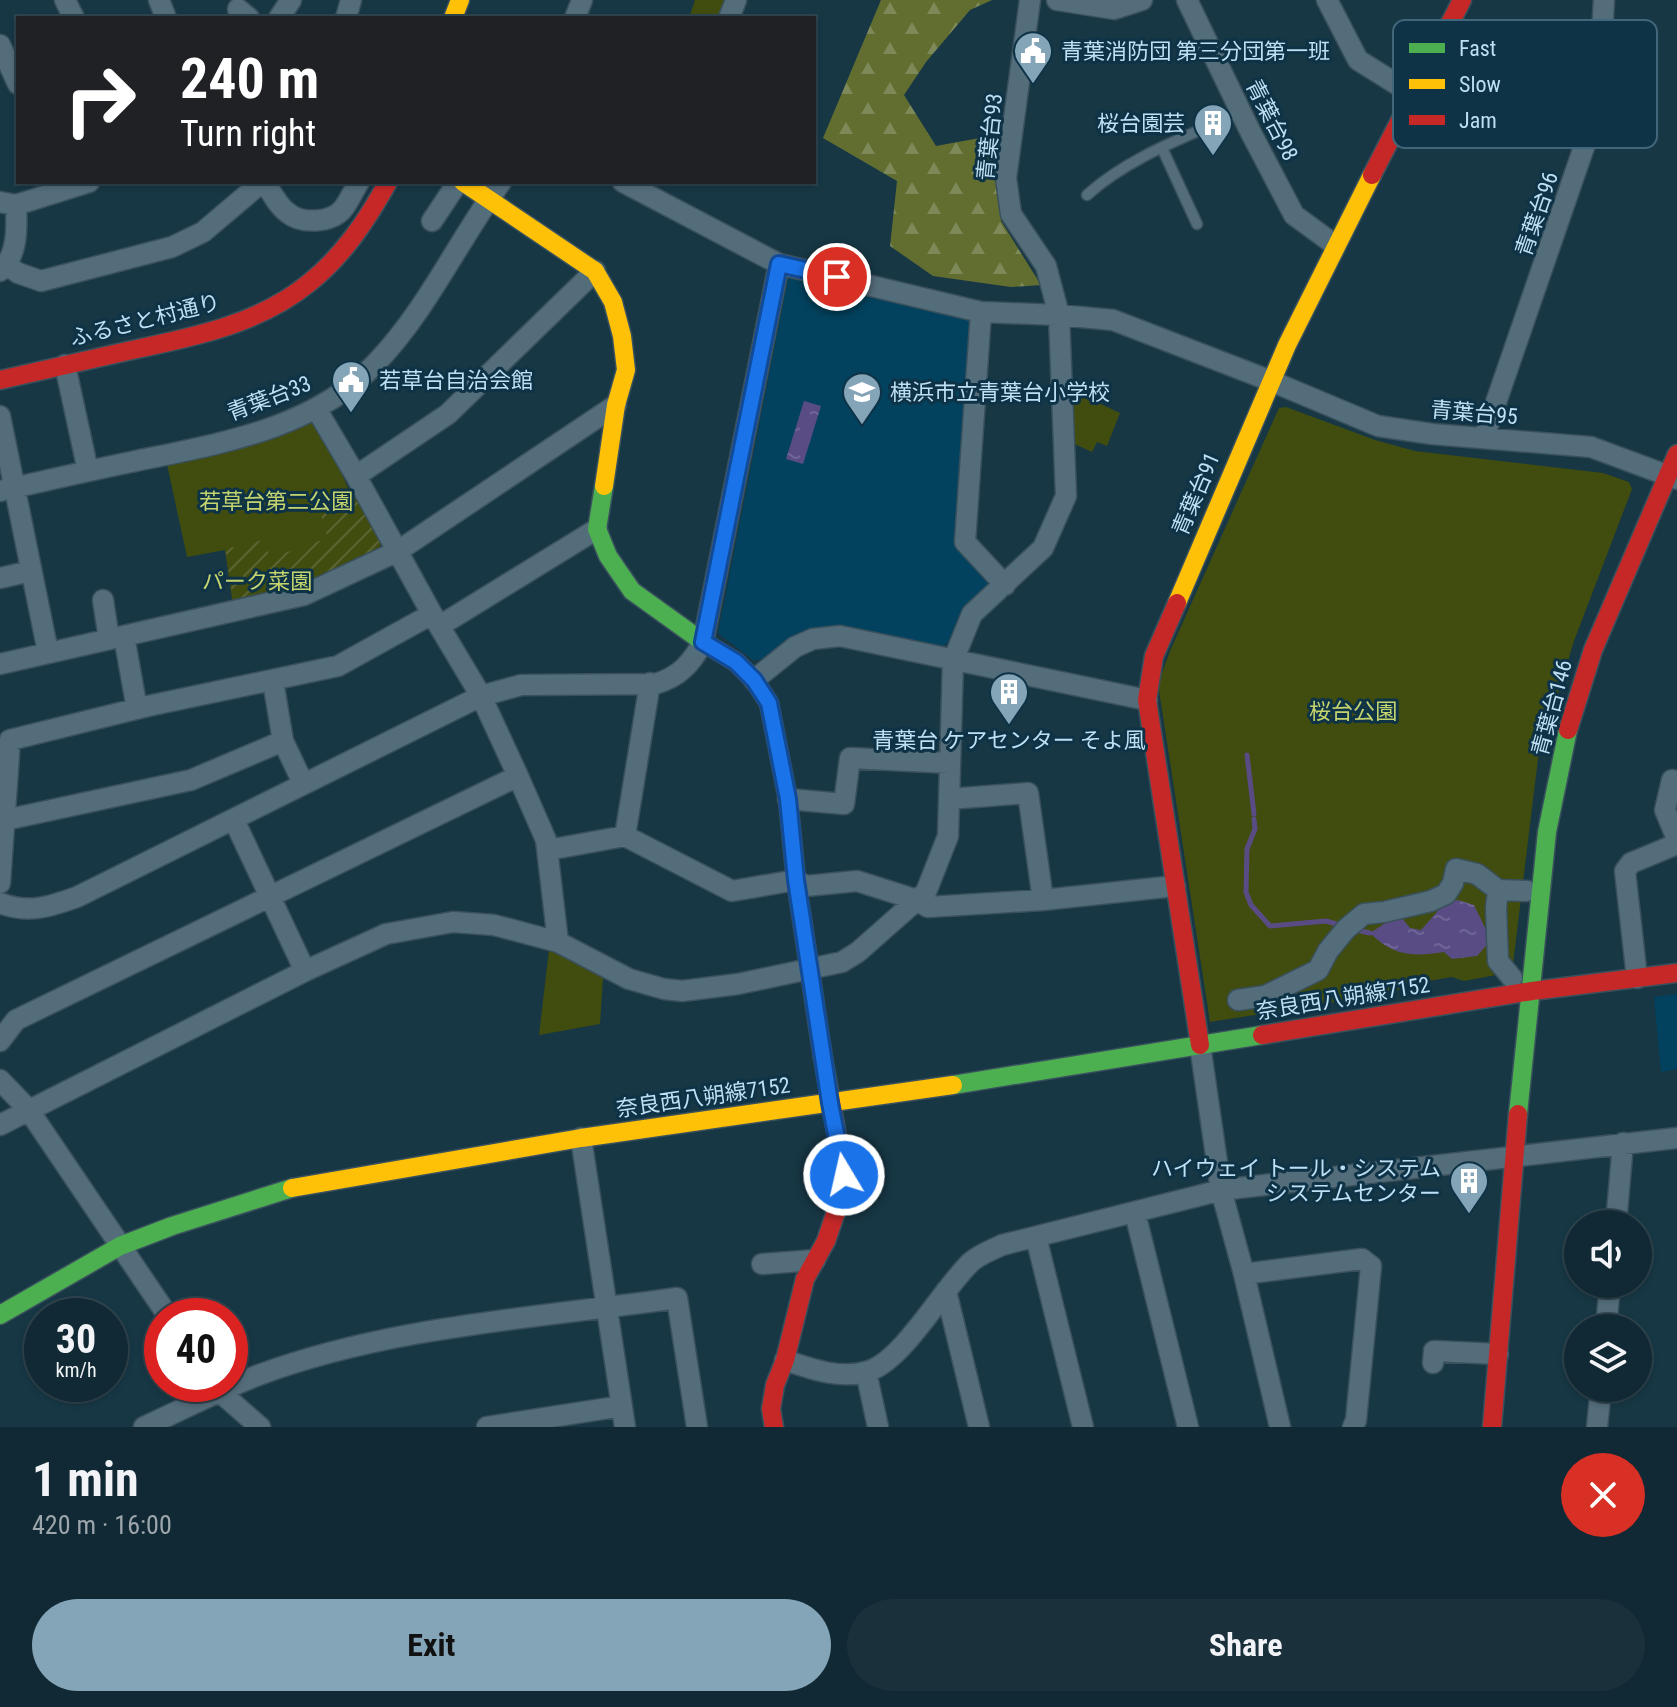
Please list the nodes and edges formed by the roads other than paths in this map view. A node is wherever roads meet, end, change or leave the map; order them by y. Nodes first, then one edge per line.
1 (1030, 0) edge
2 (1057, 0) edge
3 (1142, 0) edge
4 (1187, 0) edge
5 (1327, 0) edge
6 (1604, 0) edge
7 (1603, 20) edge
8 (0, 45) edge
9 (16, 80) edge
10 (1393, 82) edge
11 (1241, 112) junction
12 (1393, 135) edge
13 (1162, 148) junction
14 (1586, 148) edge
15 (262, 184) edge
16 (266, 184) edge
17 (358, 184) edge
18 (387, 184) edge
19 (459, 184) edge
20 (469, 184) edge
21 (627, 184) edge
22 (65, 185) edge
23 (495, 190) edge
24 (1087, 195) dead end
25 (8, 204) edge
26 (432, 221) dead end
27 (1197, 224) dead end
28 (1335, 245) junction
29 (779, 264) junction
30 (3, 268) edge
31 (595, 271) junction
32 (981, 312) junction
33 (1059, 315) junction
34 (65, 365) junction
35 (0, 380) edge
36 (1271, 381) junction
37 (616, 405) junction
38 (317, 410) junction
39 (0, 416) edge
40 (1484, 437) junction
41 (1677, 454) edge
42 (88, 471) junction
43 (356, 476) junction
44 (1672, 477) edge
45 (7, 489) edge
46 (597, 529) junction
47 (398, 551) junction
48 (31, 571) junction
49 (0, 578) edge
50 (1005, 585) junction
51 (103, 600) dead end
52 (436, 620) junction
53 (117, 638) junction
54 (703, 642) junction
55 (48, 652) junction
56 (953, 661) junction
57 (0, 664) edge
58 (754, 680) junction
59 (273, 681) junction
60 (650, 683) junction
61 (481, 696) junction
62 (1147, 700) junction
63 (137, 709) junction
64 (283, 741) junction
65 (950, 763) junction
66 (518, 776) junction
67 (1672, 780) dead end
68 (303, 783) junction
69 (788, 799) junction
70 (949, 799) junction
71 (5, 820) junction
72 (234, 820) junction
73 (625, 836) junction
74 (1677, 842) edge
75 (548, 850) junction
76 (796, 880) junction
77 (0, 883) edge
78 (1175, 886) junction
79 (1498, 890) junction
80 (1527, 891) dead end
81 (270, 896) junction
82 (917, 900) junction
83 (1043, 900) junction
84 (0, 903) edge
85 (558, 942) junction
86 (305, 971) junction
87 (811, 971) junction
88 (1677, 973) edge
89 (1512, 978) dead end
90 (1637, 978) junction
91 (1532, 991) junction
92 (1238, 1000) dead end
93 (0, 1041) edge
94 (1200, 1045) junction
95 (0, 1080) edge
96 (830, 1103) junction
97 (28, 1109) junction
98 (0, 1125) edge
99 (581, 1138) junction
100 (1677, 1138) edge
101 (1623, 1143) junction
102 (1514, 1157) junction
103 (1221, 1190) junction
104 (1617, 1210) edge
105 (1135, 1213) junction
106 (1036, 1237) junction
107 (120, 1246) junction
108 (815, 1260) junction
109 (762, 1264) dead end
110 (1244, 1274) junction
111 (946, 1291) junction
112 (156, 1298) edge
113 (608, 1307) junction
114 (0, 1315) edge
115 (1434, 1351) dead end
116 (1498, 1354) junction
117 (785, 1360) junction
118 (866, 1372) junction
119 (248, 1379) edge
120 (191, 1402) edge
121 (233, 1402) edge
122 (1600, 1402) edge
123 (622, 1406) junction
124 (144, 1427) edge
125 (260, 1427) edge
126 (487, 1427) edge
127 (625, 1427) edge
128 (697, 1427) edge
129 (774, 1427) edge
130 (878, 1427) edge
131 (979, 1427) edge
132 (1083, 1427) edge
133 (1188, 1427) edge
134 (1280, 1427) edge
135 (1353, 1427) edge
136 (1492, 1427) edge
137 (1597, 1427) edge

1 - 33 street, 青葉台93
2 - 3 street
4 - 11 street, 青葉台98
5 - 10 street
6 - 7 street, 青葉台96
8 - 9 street
11 - 13 lane
11 - 28 street, 青葉台98
12 - 28 street, 青葉台91
13 - 24 lane
13 - 27 lane
14 - 40 street, 青葉台96
15 - 30 street
16 - 17 street
18 - 34 street, ふるさと村通り
19 - 26 street
20 - 23 street
21 - 29 street, 青葉台95
22 - 25 street
23 - 31 street
23 - 38 street, 青葉台33
25 - 30 street
28 - 36 street, 青葉台91
29 - 32 street, 青葉台95
29 - 54 street
31 - 37 street
31 - 43 street
32 - 33 street, 青葉台95
32 - 50 street
33 - 36 street, 青葉台95
33 - 50 street, 青葉台93
34 - 35 street, ふるさと村通り
34 - 42 street
36 - 40 street, 青葉台95
36 - 62 street, 青葉台91
37 - 46 street
37 - 47 street
38 - 42 street, 青葉台33
38 - 43 street
39 - 45 street
40 - 44 street, 青葉台95
41 - 44 street, 青葉台146
42 - 45 street, 青葉台33
43 - 47 street
44 - 91 street, 青葉台146
45 - 48 street
46 - 52 street
46 - 54 street
47 - 52 street
47 - 53 street
48 - 49 street
48 - 55 street
50 - 56 street, 青葉台93
51 - 53 street
52 - 59 street
52 - 61 street
53 - 55 street
53 - 63 street
54 - 58 street
54 - 60 street
55 - 57 street
56 - 58 street
56 - 62 street
56 - 65 street
58 - 69 street
59 - 63 street
59 - 64 street
60 - 61 street
60 - 73 street
61 - 66 street
61 - 68 street
62 - 78 street, 青葉台91
63 - 71 street
64 - 68 street
64 - 71 street
65 - 69 street
65 - 70 street
66 - 75 street
66 - 81 street
67 - 74 street
68 - 72 street
69 - 76 street
70 - 82 street
70 - 83 street
71 - 77 street
72 - 81 street
72 - 84 street
73 - 75 street
73 - 76 street
74 - 90 street
75 - 85 street
76 - 82 street
76 - 87 street
78 - 83 street
78 - 94 street, 青葉台91
79 - 80 street
79 - 89 street
79 - 92 street
81 - 86 street
81 - 93 street
82 - 83 street
82 - 87 street
85 - 86 street
85 - 87 street
86 - 97 street
87 - 96 street
88 - 90 street, 奈良西八朔線7152
90 - 91 street, 奈良西八朔線7152
91 - 94 street, 奈良西八朔線7152
91 - 102 street, 青葉台146
94 - 96 street, 奈良西八朔線7152
94 - 103 street
95 - 97 street
96 - 99 street, 奈良西八朔線7152
96 - 108 street
97 - 98 street
97 - 107 street
99 - 107 street, 奈良西八朔線7152
99 - 113 street
100 - 101 street
101 - 102 street
101 - 104 street
102 - 103 street
102 - 116 street, 青葉台146
103 - 105 street
103 - 110 street
105 - 106 street
105 - 133 street
106 - 111 street
106 - 132 street
107 - 112 street
107 - 114 street, 奈良西八朔線7152
108 - 109 street
108 - 117 street
110 - 134 street
110 - 135 street
111 - 118 street
111 - 131 street
113 - 119 street
113 - 123 street
113 - 128 street
115 - 116 street
116 - 136 street, 青葉台146
117 - 118 street
117 - 129 street
118 - 130 street
120 - 124 street
121 - 125 street
122 - 137 street
123 - 126 street
123 - 127 street

